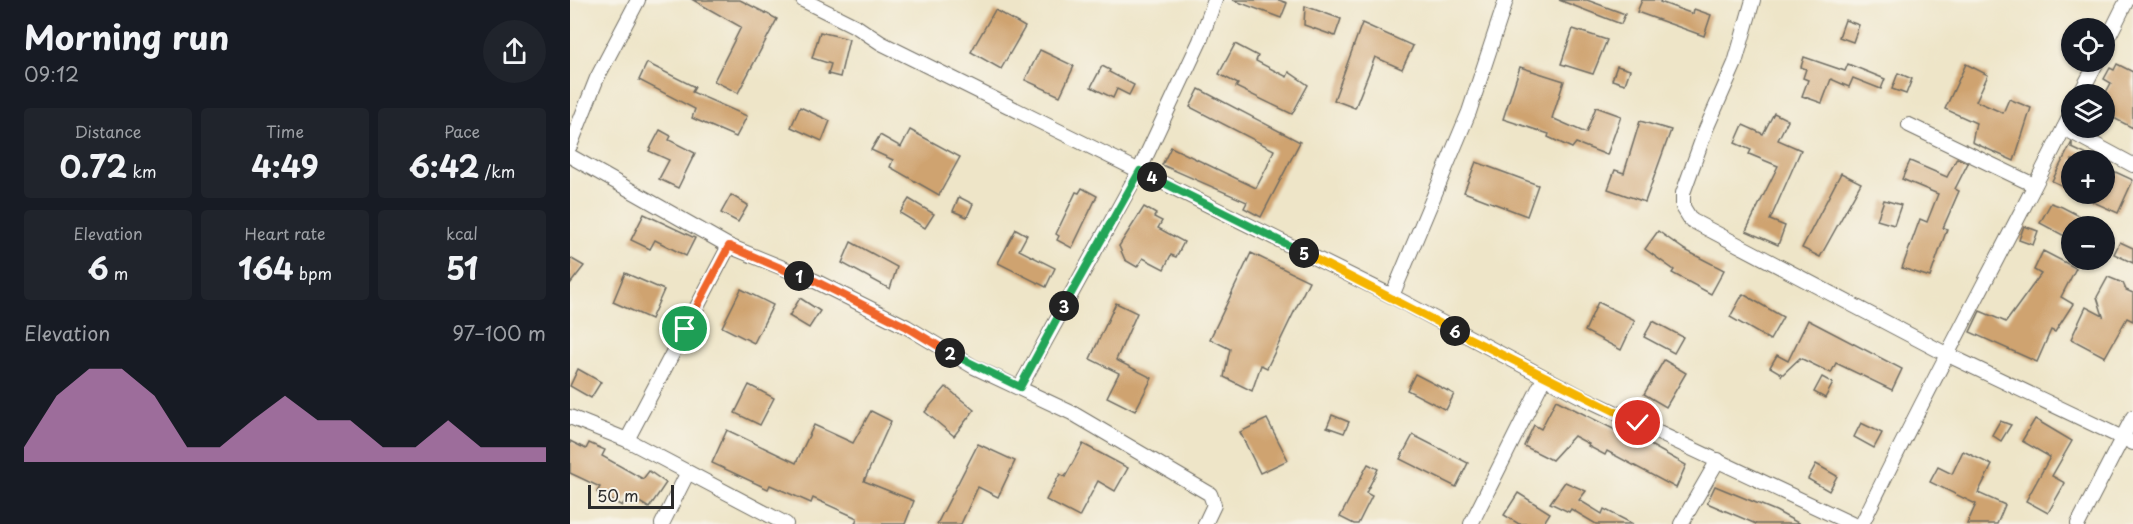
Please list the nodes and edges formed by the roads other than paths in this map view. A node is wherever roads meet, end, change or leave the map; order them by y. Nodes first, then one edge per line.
1 (638, 0) edge
2 (803, 0) edge
3 (1215, 0) edge
4 (1506, 0) edge
5 (1752, 0) edge
6 (2127, 0) edge
7 (2115, 24) edge
8 (1910, 124) dead end
9 (2061, 134) edge
10 (2083, 138) edge
11 (570, 146) edge
12 (570, 156) edge
13 (2133, 165) edge
14 (1140, 171) junction
15 (2034, 185) junction
16 (729, 246) junction
17 (1392, 296) junction
18 (1946, 354) junction
19 (1544, 378) junction
20 (1020, 387) junction
21 (570, 417) edge
22 (2133, 417) edge
23 (627, 440) junction
24 (2128, 440) edge
25 (1718, 460) junction
26 (687, 474) junction
27 (662, 524) edge
28 (786, 524) edge
29 (1205, 524) edge
30 (1471, 524) edge
31 (1681, 524) edge
32 (1852, 524) edge
33 (1862, 524) edge
34 (2078, 524) edge

1 - 11 street
2 - 14 street
3 - 14 street
4 - 17 street
5 - 18 street
6 - 7 street
8 - 15 street
9 - 15 street
10 - 13 street
12 - 16 street
14 - 17 street
14 - 20 street
15 - 18 street
16 - 20 street
16 - 23 street
17 - 19 street
18 - 24 street
18 - 33 street
19 - 25 street
19 - 30 street
20 - 29 street
21 - 23 street
22 - 24 street
23 - 26 street
24 - 34 street
25 - 31 street
25 - 32 street
26 - 27 street
26 - 28 street

